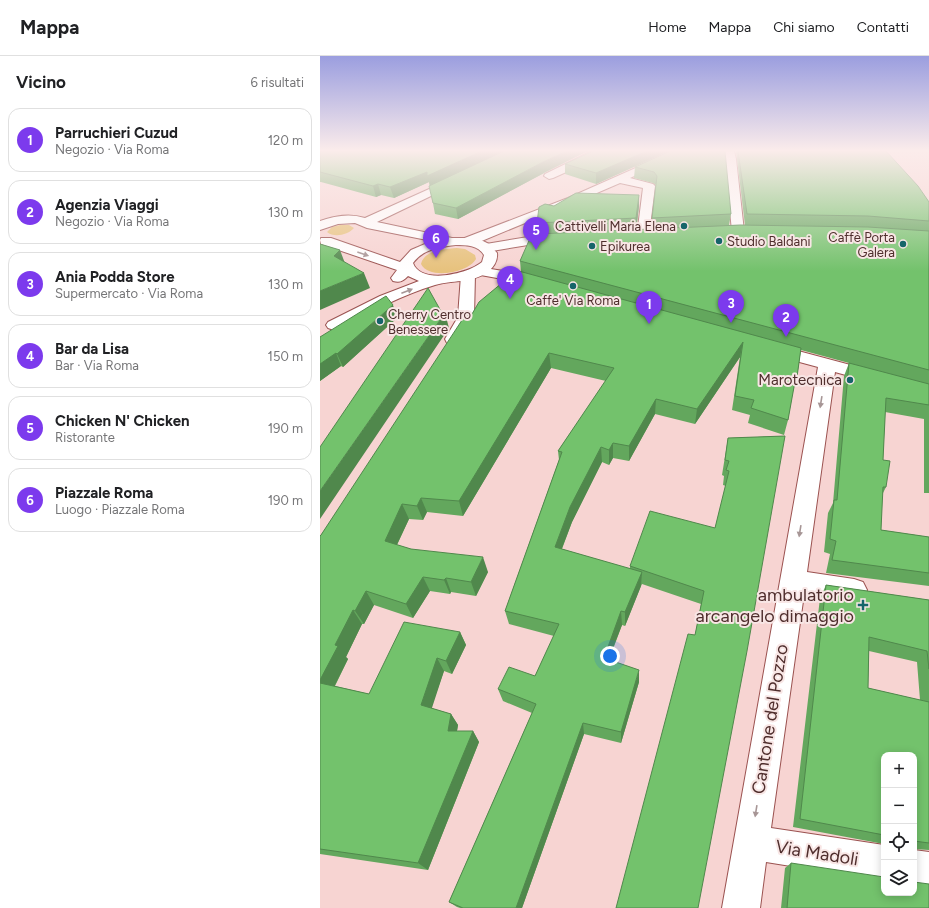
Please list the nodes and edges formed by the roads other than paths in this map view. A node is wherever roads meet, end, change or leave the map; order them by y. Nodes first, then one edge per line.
1 (434, 191) edge
2 (593, 191) edge
3 (648, 191) edge
4 (734, 191) edge
5 (572, 200) junction
6 (592, 201) edge
7 (632, 202) edge
8 (647, 202) junction
9 (403, 214) junction
10 (350, 219) junction
11 (320, 221) edge
12 (333, 221) junction
13 (320, 226) edge
14 (361, 230) junction
15 (738, 231) junction
16 (754, 231) edge
17 (722, 232) edge
18 (418, 234) junction
19 (659, 234) edge
20 (643, 235) junction
21 (628, 236) edge
22 (570, 239) edge
23 (323, 240) edge
24 (461, 242) junction
25 (486, 248) junction
26 (407, 269) junction
27 (473, 273) junction
28 (438, 280) junction
29 (554, 289) edge
30 (327, 329) edge
31 (759, 345) edge
32 (443, 354) edge
33 (827, 364) junction
34 (929, 392) edge
35 (792, 582) junction
36 (876, 593) edge
37 (751, 842) junction
38 (881, 863) edge
39 (917, 868) edge
40 (929, 870) edge
41 (741, 908) edge

1 - 9 street
2 - 5 street
3 - 8 street
4 - 15 street
5 - 6 street
5 - 24 street
7 - 8 street
8 - 20 street
9 - 10 street
9 - 14 street
9 - 18 street
10 - 12 street
10 - 14 street
11 - 12 street
12 - 13 street
14 - 18 street
14 - 23 street
15 - 16 street
15 - 17 street
18 - 24 street
19 - 20 street
20 - 21 street
22 - 25 street
23 -> 26 street
24 - 25 street
24 - 26 street
25 - 27 street
26 - 28 street
26 - 30 street
27 - 28 street
27 - 29 street
27 - 32 street
30 -> 28 street
31 - 33 street
33 - 34 street
33 -> 35 street, Cantone del Pozzo
35 - 36 street
35 -> 37 street, Cantone del Pozzo
37 - 38 street, Via Madoli
37 - 41 street, Cantone del Pozzo
39 - 40 street

